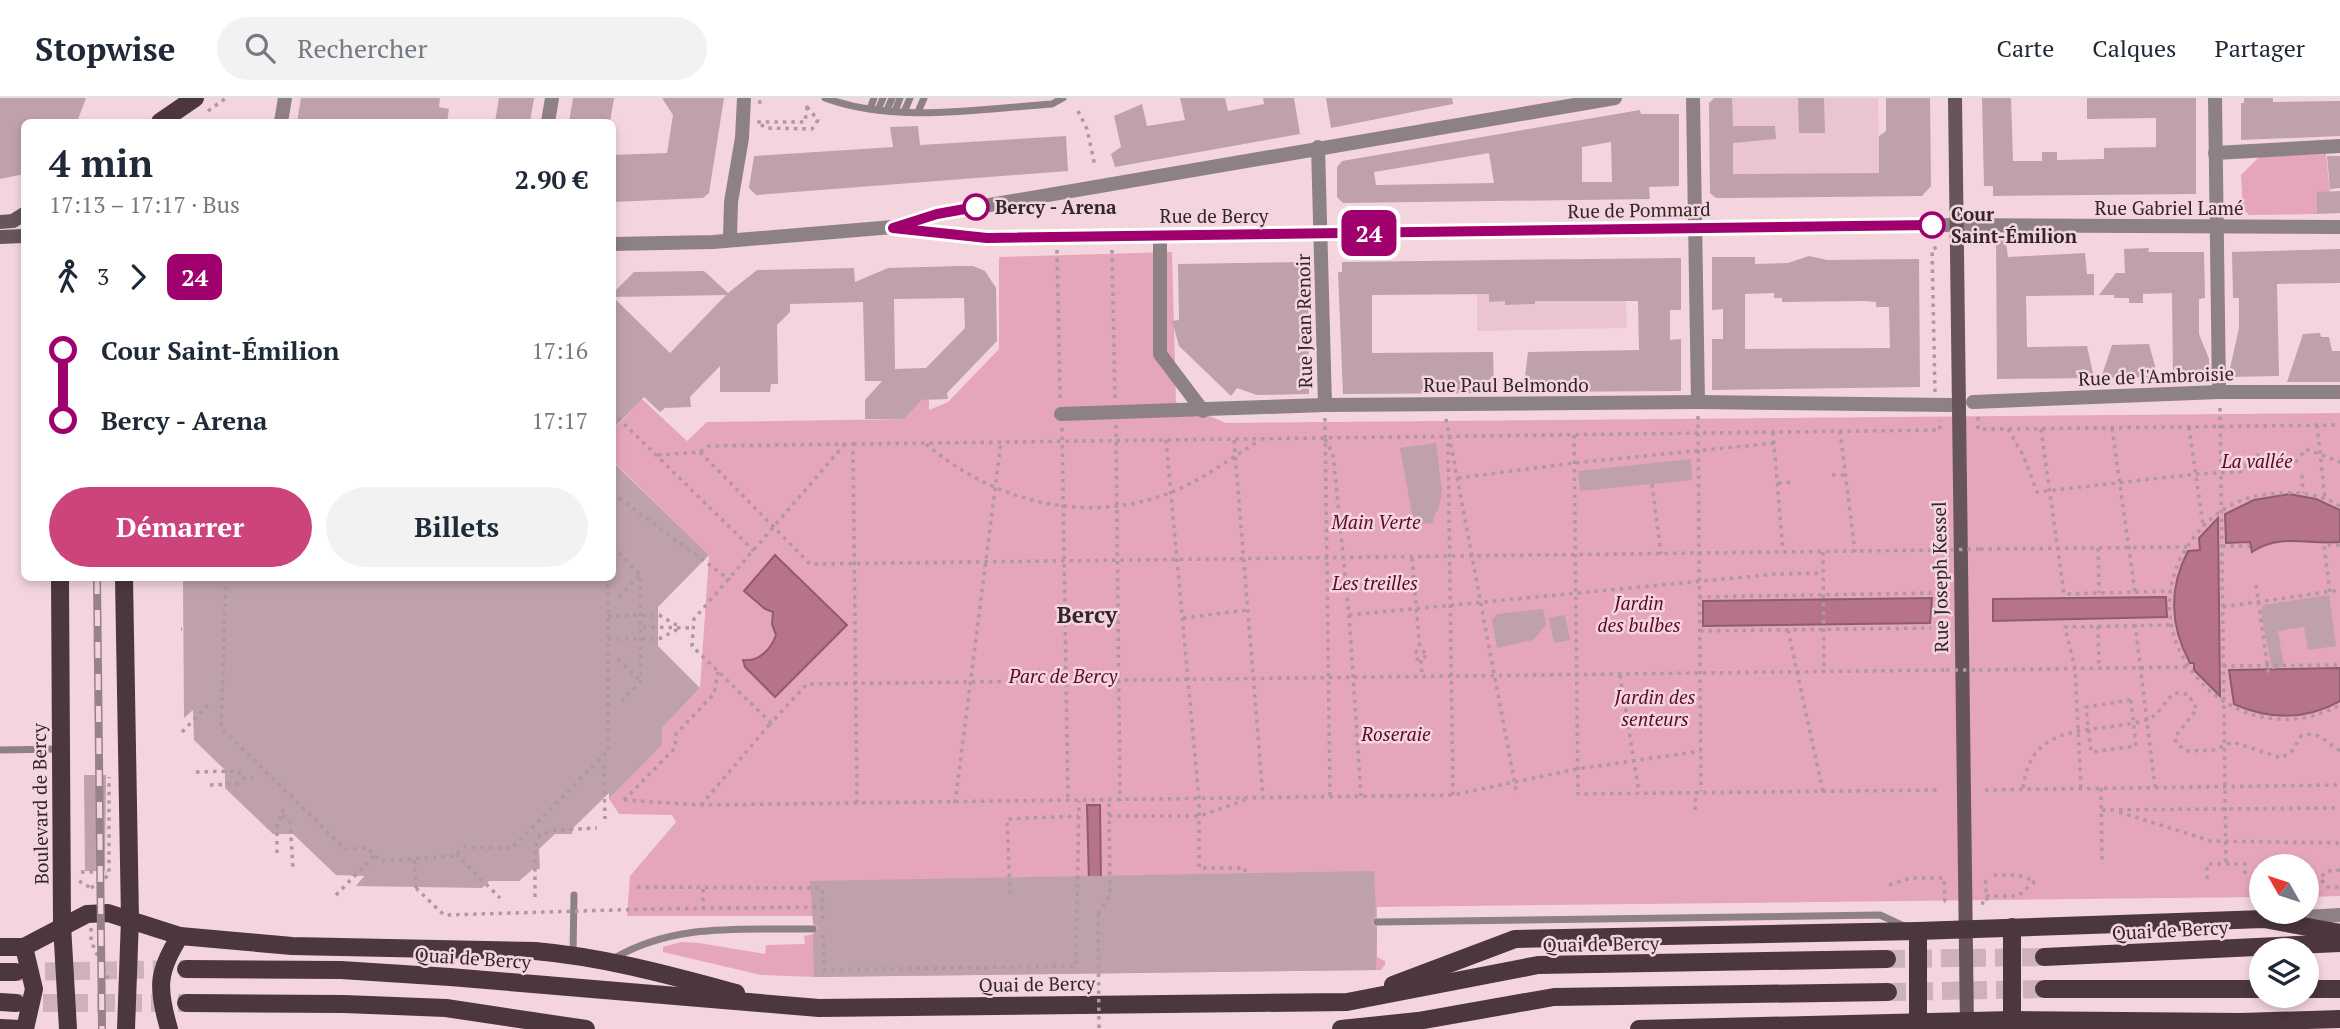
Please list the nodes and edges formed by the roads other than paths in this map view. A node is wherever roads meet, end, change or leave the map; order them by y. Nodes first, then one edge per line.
1 (195, 98) edge
2 (285, 98) edge
3 (552, 98) edge
4 (825, 98) edge
5 (874, 98) edge
6 (883, 98) edge
7 (892, 98) edge
8 (900, 98) edge
9 (910, 98) edge
10 (924, 98) edge
11 (1063, 98) edge
12 (1615, 98) edge
13 (1693, 98) edge
14 (1955, 98) edge
15 (2215, 98) edge
16 (751, 100) edge
17 (882, 110) junction
18 (904, 112) junction
19 (918, 112) junction
20 (167, 119) edge
21 (282, 119) edge
22 (548, 119) edge
23 (2340, 146) edge
24 (1318, 147) junction
25 (2215, 153) junction
26 (21, 216) edge
27 (0, 222) edge
28 (1956, 226) junction
29 (2340, 227) edge
30 (893, 228) junction
31 (1696, 228) junction
32 (2217, 228) junction
33 (1322, 235) junction
34 (1160, 236) junction
35 (0, 237) edge
36 (21, 238) edge
37 (730, 238) junction
38 (616, 244) edge
39 (2219, 392) junction
40 (2340, 393) edge
41 (1698, 402) junction
42 (1976, 402) road end
43 (1325, 405) junction
44 (1945, 405) road end
45 (1203, 411) junction
46 (1061, 414) road end
47 (60, 581) edge
48 (124, 581) edge
49 (60, 748) junction
50 (0, 750) edge
51 (574, 895) dead end
52 (2340, 915) edge
53 (2319, 916) edge
54 (130, 919) junction
55 (2249, 919) edge
56 (1377, 922) dead end
57 (2291, 924) edge
58 (62, 925) junction
59 (2012, 927) junction
60 (813, 929) dead end
61 (1965, 929) junction
62 (1918, 931) junction
63 (2340, 933) edge
64 (180, 936) junction
65 (2340, 943) edge
66 (0, 947) edge
67 (24, 947) junction
68 (573, 954) junction
69 (2044, 957) tunnel mouth
70 (1887, 959) tunnel mouth
71 (612, 961) junction
72 (186, 969) tunnel mouth
73 (2044, 989) tunnel mouth
74 (2249, 989) edge
75 (2319, 989) edge
76 (2339, 989) edge
77 (1888, 992) tunnel mouth
78 (1347, 1002) junction
79 (186, 1003) tunnel mouth
80 (780, 1004) junction
81 (2340, 1019) edge
82 (2012, 1020) junction
83 (1918, 1022) junction
84 (1425, 1025) edge
85 (1967, 1025) edge
86 (2151, 1025) edge
87 (1788, 1027) edge
88 (0, 1028) edge
89 (23, 1029) edge
90 (68, 1029) edge
91 (125, 1029) edge
92 (169, 1029) edge
93 (586, 1029) edge
94 (1341, 1029) edge
95 (1639, 1029) edge

1 - 20 main road
2 - 21 street
3 - 22 street
4 - 17 lane
5 - 17 lane
6 - 17 lane
7 - 17 lane
8 - 17 lane
9 - 18 lane
10 - 19 lane
11 - 19 lane
12 - 24 street, Rue de Bercy
13 - 31 street
14 - 28 main road, Rue Joseph Kessel
15 - 25 street
16 - 37 street
17 - 18 lane
18 - 19 lane
23 - 25 street
24 - 30 street, Rue de Bercy
24 - 33 street
25 - 32 street
26 - 27 main road
28 - 31 street, Rue de Pommard
28 - 32 street, Rue Gabriel Lamé
28 - 61 main road, Rue Joseph Kessel
29 - 32 street, Rue Gabriel Lamé
30 - 34 street, Rue de Bercy
30 - 37 street, Rue de Bercy
31 - 33 street, Rue de Pommard
31 - 41 street
32 - 39 street
33 - 34 street, Rue de Bercy
33 - 43 street, Rue Jean Renoir
34 - 45 street
35 - 36 main road
37 - 38 street, Rue de Bercy
39 - 40 street, Rue de l'Ambroisie
39 - 42 street, Rue de l'Ambroisie
41 - 43 street, Rue Paul Belmondo
41 - 44 street, Rue Paul Belmondo
43 - 45 street, Rue Paul Belmondo
45 - 46 street, Rue Paul Belmondo
47 - 49 main road, Boulevard de Bercy
48 - 54 main road
49 - 50 lane
49 - 58 main road, Boulevard de Bercy
51 - 68 lane
52 - 53 street
54 - 58 main road
54 - 64 main road
54 - 91 main road
55 - 59 main road
56 - 62 lane
57 - 63 main road
58 - 67 main road
58 - 90 main road, Boulevard de Bercy
59 - 61 main road
59 - 82 main road
60 - 71 lane
61 - 62 main road
61 - 85 main road, Rue Joseph Kessel
62 - 78 main road
62 - 83 main road
64 - 68 main road
64 - 92 main road
65 - 69 main road, Quai de Bercy
66 - 67 main road
67 - 89 main road
68 - 71 main road
70 - 78 main road, Quai de Bercy
71 - 80 main road
72 - 80 main road, Quai de Bercy
73 - 74 main road
75 - 76 main road
77 - 84 main road
78 - 80 main road, Quai de Bercy
79 - 93 main road
81 - 86 main road
82 - 85 main road
82 - 86 main road
83 - 85 main road
83 - 87 main road
84 - 94 main road
87 - 95 main road
88 - 89 main road

